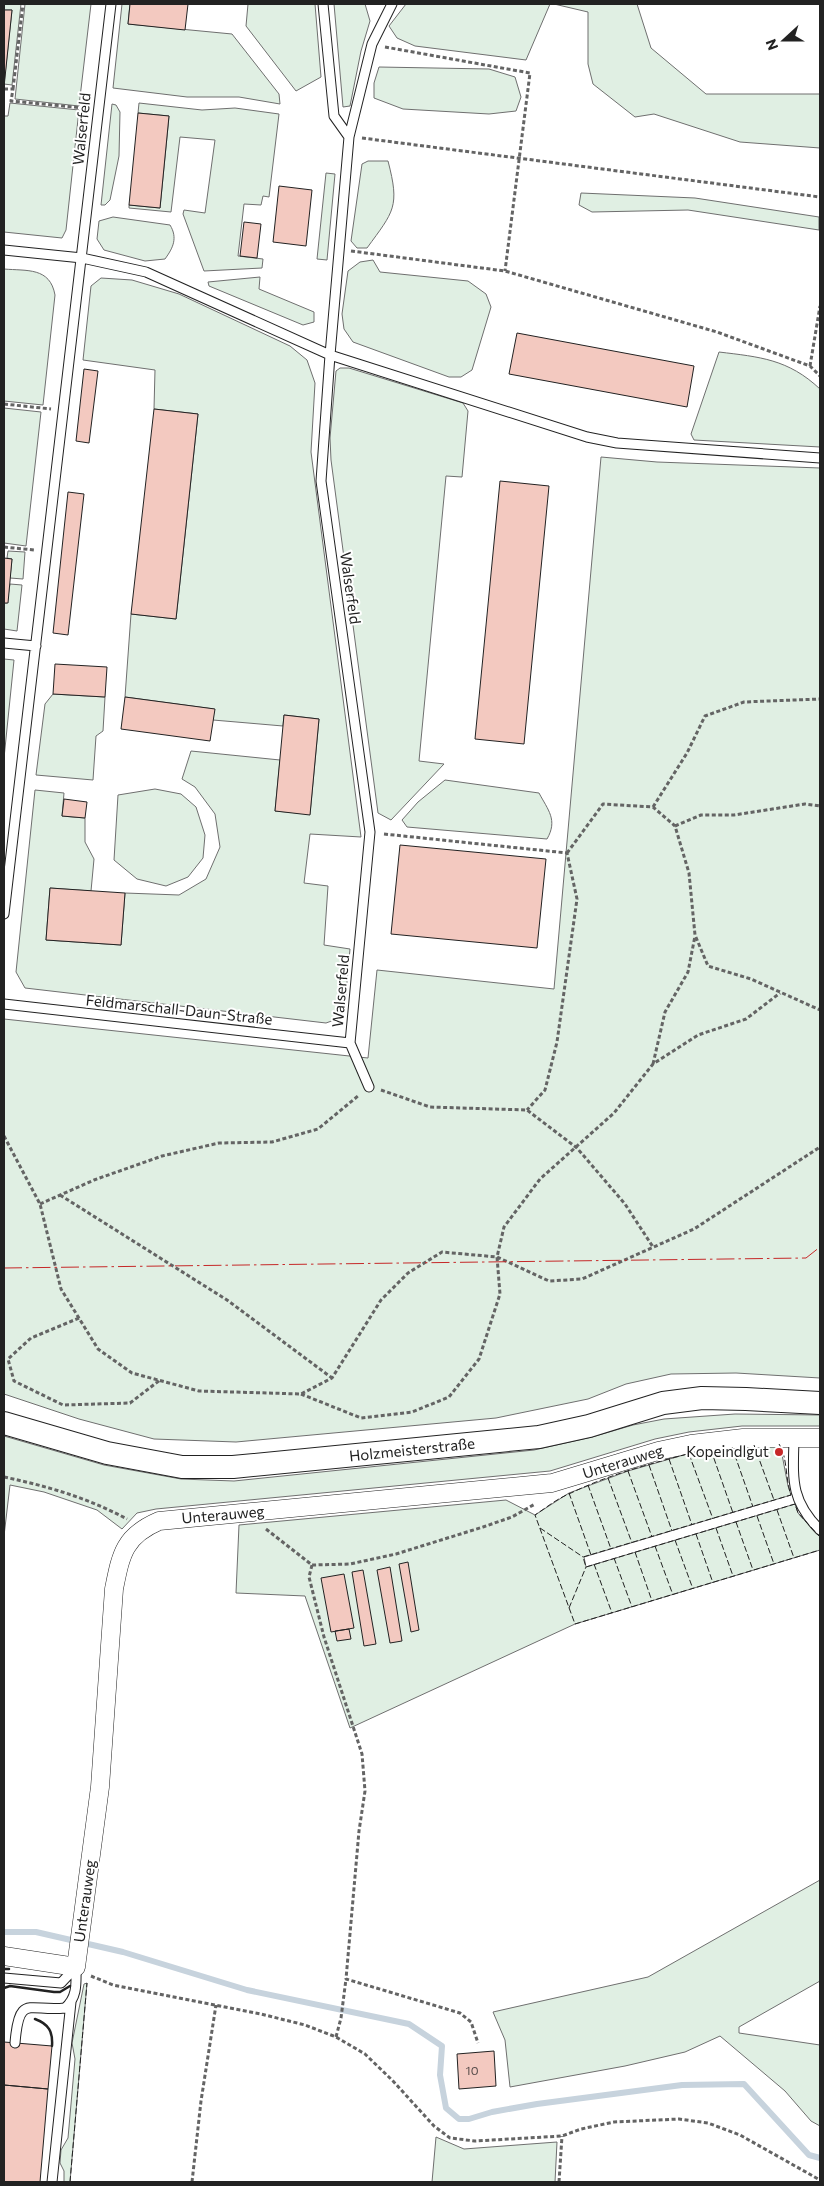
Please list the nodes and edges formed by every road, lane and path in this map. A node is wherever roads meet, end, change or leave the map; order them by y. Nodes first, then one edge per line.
1 (23, 4) edge
2 (111, 4) edge
3 (323, 4) edge
4 (392, 4) edge
5 (372, 44) junction
6 (4, 89) edge
7 (13, 89) junction
8 (97, 110) junction
9 (349, 137) junction
10 (520, 158) junction
11 (820, 197) edge
12 (339, 249) junction
13 (4, 250) edge
14 (82, 258) junction
15 (505, 271) junction
16 (820, 306) edge
17 (330, 355) junction
18 (810, 366) junction
19 (820, 376) edge
20 (4, 404) edge
21 (64, 410) junction
22 (820, 458) edge
23 (4, 547) edge
24 (47, 551) junction
25 (4, 643) edge
26 (36, 646) junction
27 (820, 699) edge
28 (820, 806) edge
29 (652, 807) junction
30 (675, 826) junction
31 (370, 832) junction
32 (567, 853) junction
33 (4, 914) edge
34 (695, 935) junction
35 (780, 992) junction
36 (4, 1004) edge
37 (820, 1010) edge
38 (350, 1043) junction
39 (653, 1064) junction
40 (369, 1087) junction
41 (527, 1110) junction
42 (4, 1136) edge
43 (820, 1147) edge
44 (577, 1148) junction
45 (60, 1196) junction
46 (40, 1204) junction
47 (653, 1247) junction
48 (497, 1256) junction
49 (79, 1318) junction
50 (332, 1378) junction
51 (160, 1380) junction
52 (301, 1394) junction
53 (820, 1403) edge
54 (4, 1423) edge
55 (820, 1438) edge
56 (794, 1439) junction
57 (4, 1477) edge
58 (552, 1483) junction
59 (246, 1513) junction
60 (143, 1528) junction
61 (820, 1530) edge
62 (312, 1565) junction
63 (4, 1956) edge
64 (77, 1961) junction
65 (4, 1978) edge
66 (346, 1979) junction
67 (71, 2002) junction
68 (216, 2005) junction
69 (336, 2037) junction
70 (15, 2043) dead end
71 (478, 2043) dead end
72 (562, 2136) junction
73 (820, 2180) edge
74 (52, 2182) edge
75 (192, 2182) edge
76 (559, 2182) edge

1 - 7 path
2 - 8 lane, Walserfeld
3 - 9 lane
4 - 5 lane, Walserfeld
5 - 9 lane, Walserfeld
5 - 10 path
6 - 7 path
7 - 8 path
8 - 14 lane, Walserfeld
9 - 10 path
9 - 12 lane, Walserfeld
10 - 11 path
10 - 15 path
12 - 15 path
12 - 17 lane, Walserfeld
13 - 14 lane
14 - 17 lane
14 - 21 lane, Walserfeld
15 - 18 path
16 - 18 path
17 - 22 lane
17 - 31 lane, Walserfeld
18 - 19 path
20 - 21 path
21 - 24 lane, Walserfeld
23 - 24 path
24 - 26 lane, Walserfeld
25 - 26 lane
26 - 33 lane, Walserfeld
27 - 29 path
28 - 30 path
29 - 30 path
29 - 32 path
30 - 34 path
31 - 32 path
31 - 38 lane, Walserfeld
32 - 41 path
34 - 35 path
34 - 39 path
35 - 37 path
35 - 39 path
36 - 38 lane, Feldmarschall-Daun-Straße
38 - 40 lane, Walserfeld
39 - 44 path
40 - 41 path
40 - 45 path
41 - 44 path
42 - 46 path
43 - 47 path
44 - 47 path
44 - 48 path
45 - 46 path
45 - 50 path
46 - 49 path
47 - 48 path
48 - 50 path
48 - 52 path
49 - 51 path
49 - 51 path
50 - 52 path
51 - 52 path
53 - 54 street, Holzmeisterstraße
55 - 56 street, Unterauweg
56 - 58 street, Unterauweg
56 - 61 lane
57 - 60 path
58 - 59 street, Unterauweg
58 - 62 path
59 - 60 street, Unterauweg
59 - 62 path
60 - 64 street, Unterauweg
62 - 66 path
63 - 64 street
64 - 65 lane
64 - 67 lane
64 - 68 path
66 - 69 path
66 - 71 path
67 - 70 lane
67 - 74 lane
68 - 69 path
68 - 75 path
69 - 72 path
72 - 73 path
72 - 76 path

